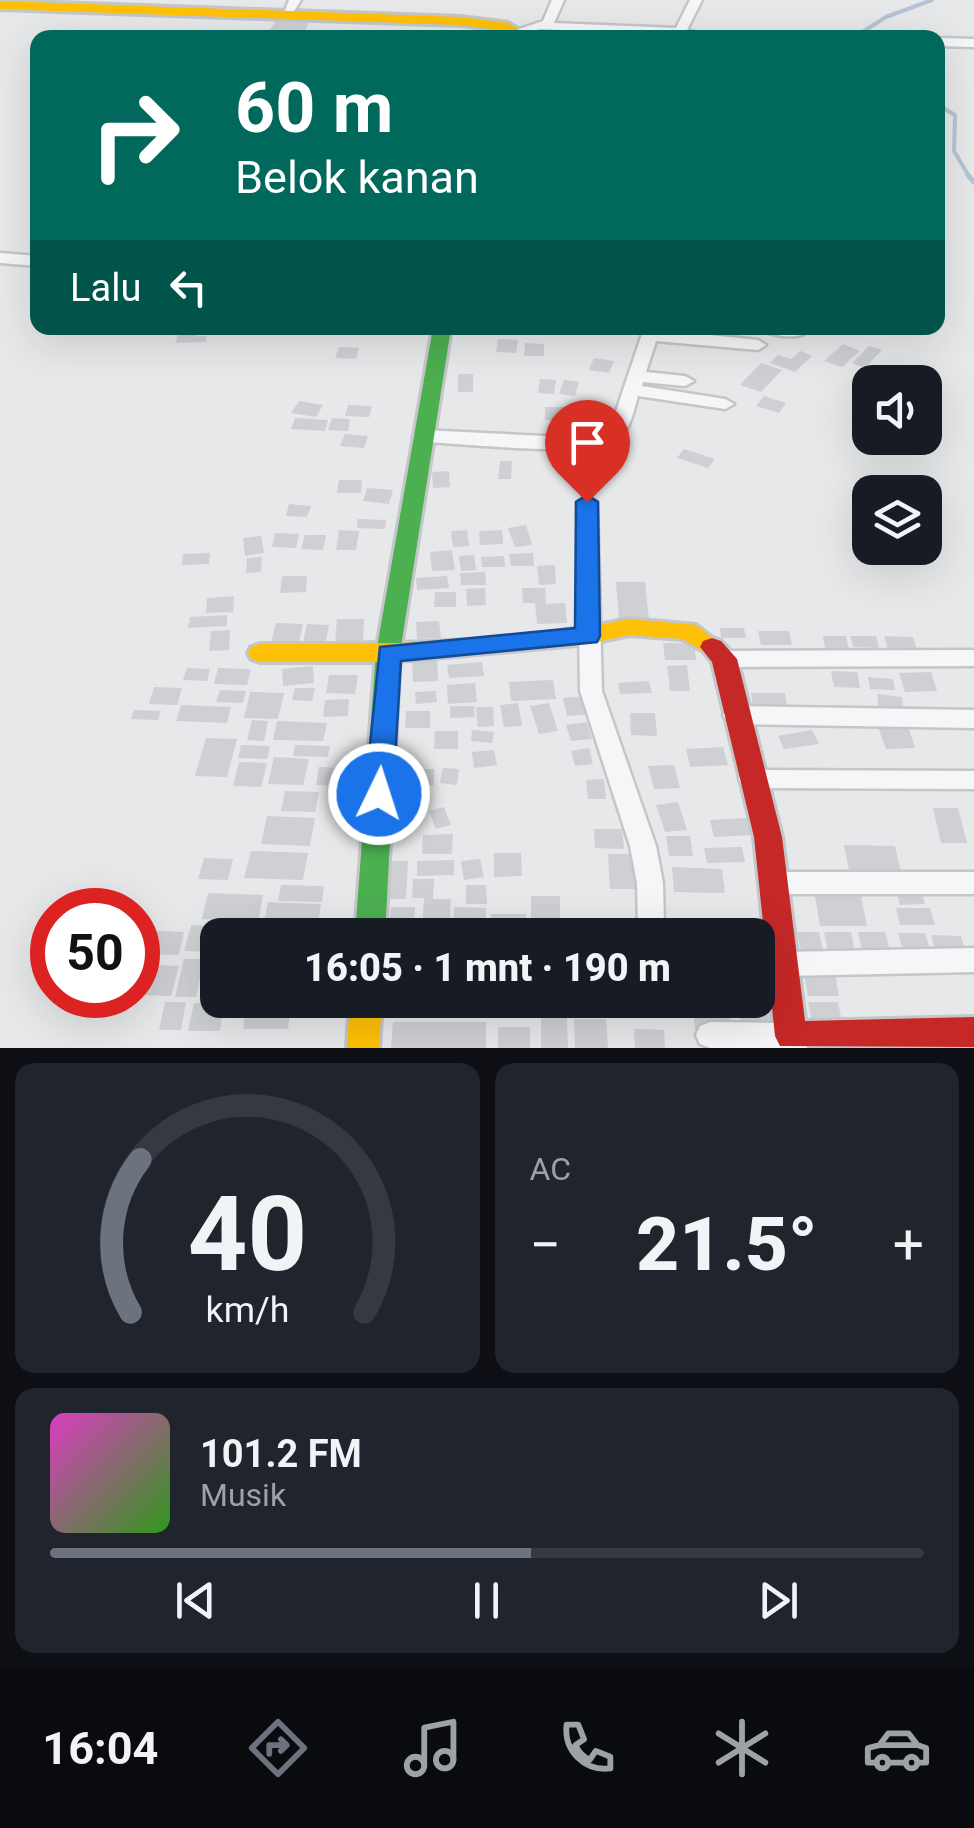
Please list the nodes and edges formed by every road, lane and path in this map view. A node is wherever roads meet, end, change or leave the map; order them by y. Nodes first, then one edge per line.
1 (558, 0) edge
2 (696, 0) edge
3 (0, 4) edge
4 (291, 7) edge
5 (519, 30) edge
6 (533, 30) edge
7 (677, 30) edge
8 (945, 42) edge
9 (974, 43) edge
10 (0, 258) edge
11 (30, 260) edge
12 (441, 335) edge
13 (650, 335) edge
14 (684, 335) edge
15 (758, 344) dead end
16 (685, 381) dead end
17 (634, 383) junction
18 (725, 404) dead end
19 (422, 436) junction
20 (587, 502) dead end
21 (588, 636) junction
22 (260, 652) dead end
23 (388, 653) junction
24 (974, 658) edge
25 (724, 659) junction
26 (735, 715) junction
27 (974, 719) edge
28 (752, 779) junction
29 (974, 780) edge
30 (974, 883) edge
31 (777, 884) junction
32 (371, 918) edge
33 (651, 918) edge
34 (974, 960) edge
35 (784, 964) junction
36 (365, 1018) edge
37 (974, 1032) edge
38 (710, 1035) dead end
39 (792, 1042) edge
40 (363, 1048) edge

1 - 6 street
2 - 7 street
3 - 4 main road
4 - 5 main road
8 - 9 street
10 - 11 street
12 - 19 main road
13 - 17 street
14 - 15 street
16 - 17 street
17 - 18 street
17 - 19 street
19 - 23 main road
20 - 21 street
21 - 23 main road
21 - 25 main road
21 - 33 street
22 - 23 main road
23 - 32 main road
24 - 25 street
25 - 26 main road
26 - 27 street
26 - 28 main road
28 - 29 street
28 - 31 main road
30 - 31 street
31 - 35 main road
34 - 35 street
35 - 39 main road
36 - 40 main road
37 - 39 main road
38 - 39 street

